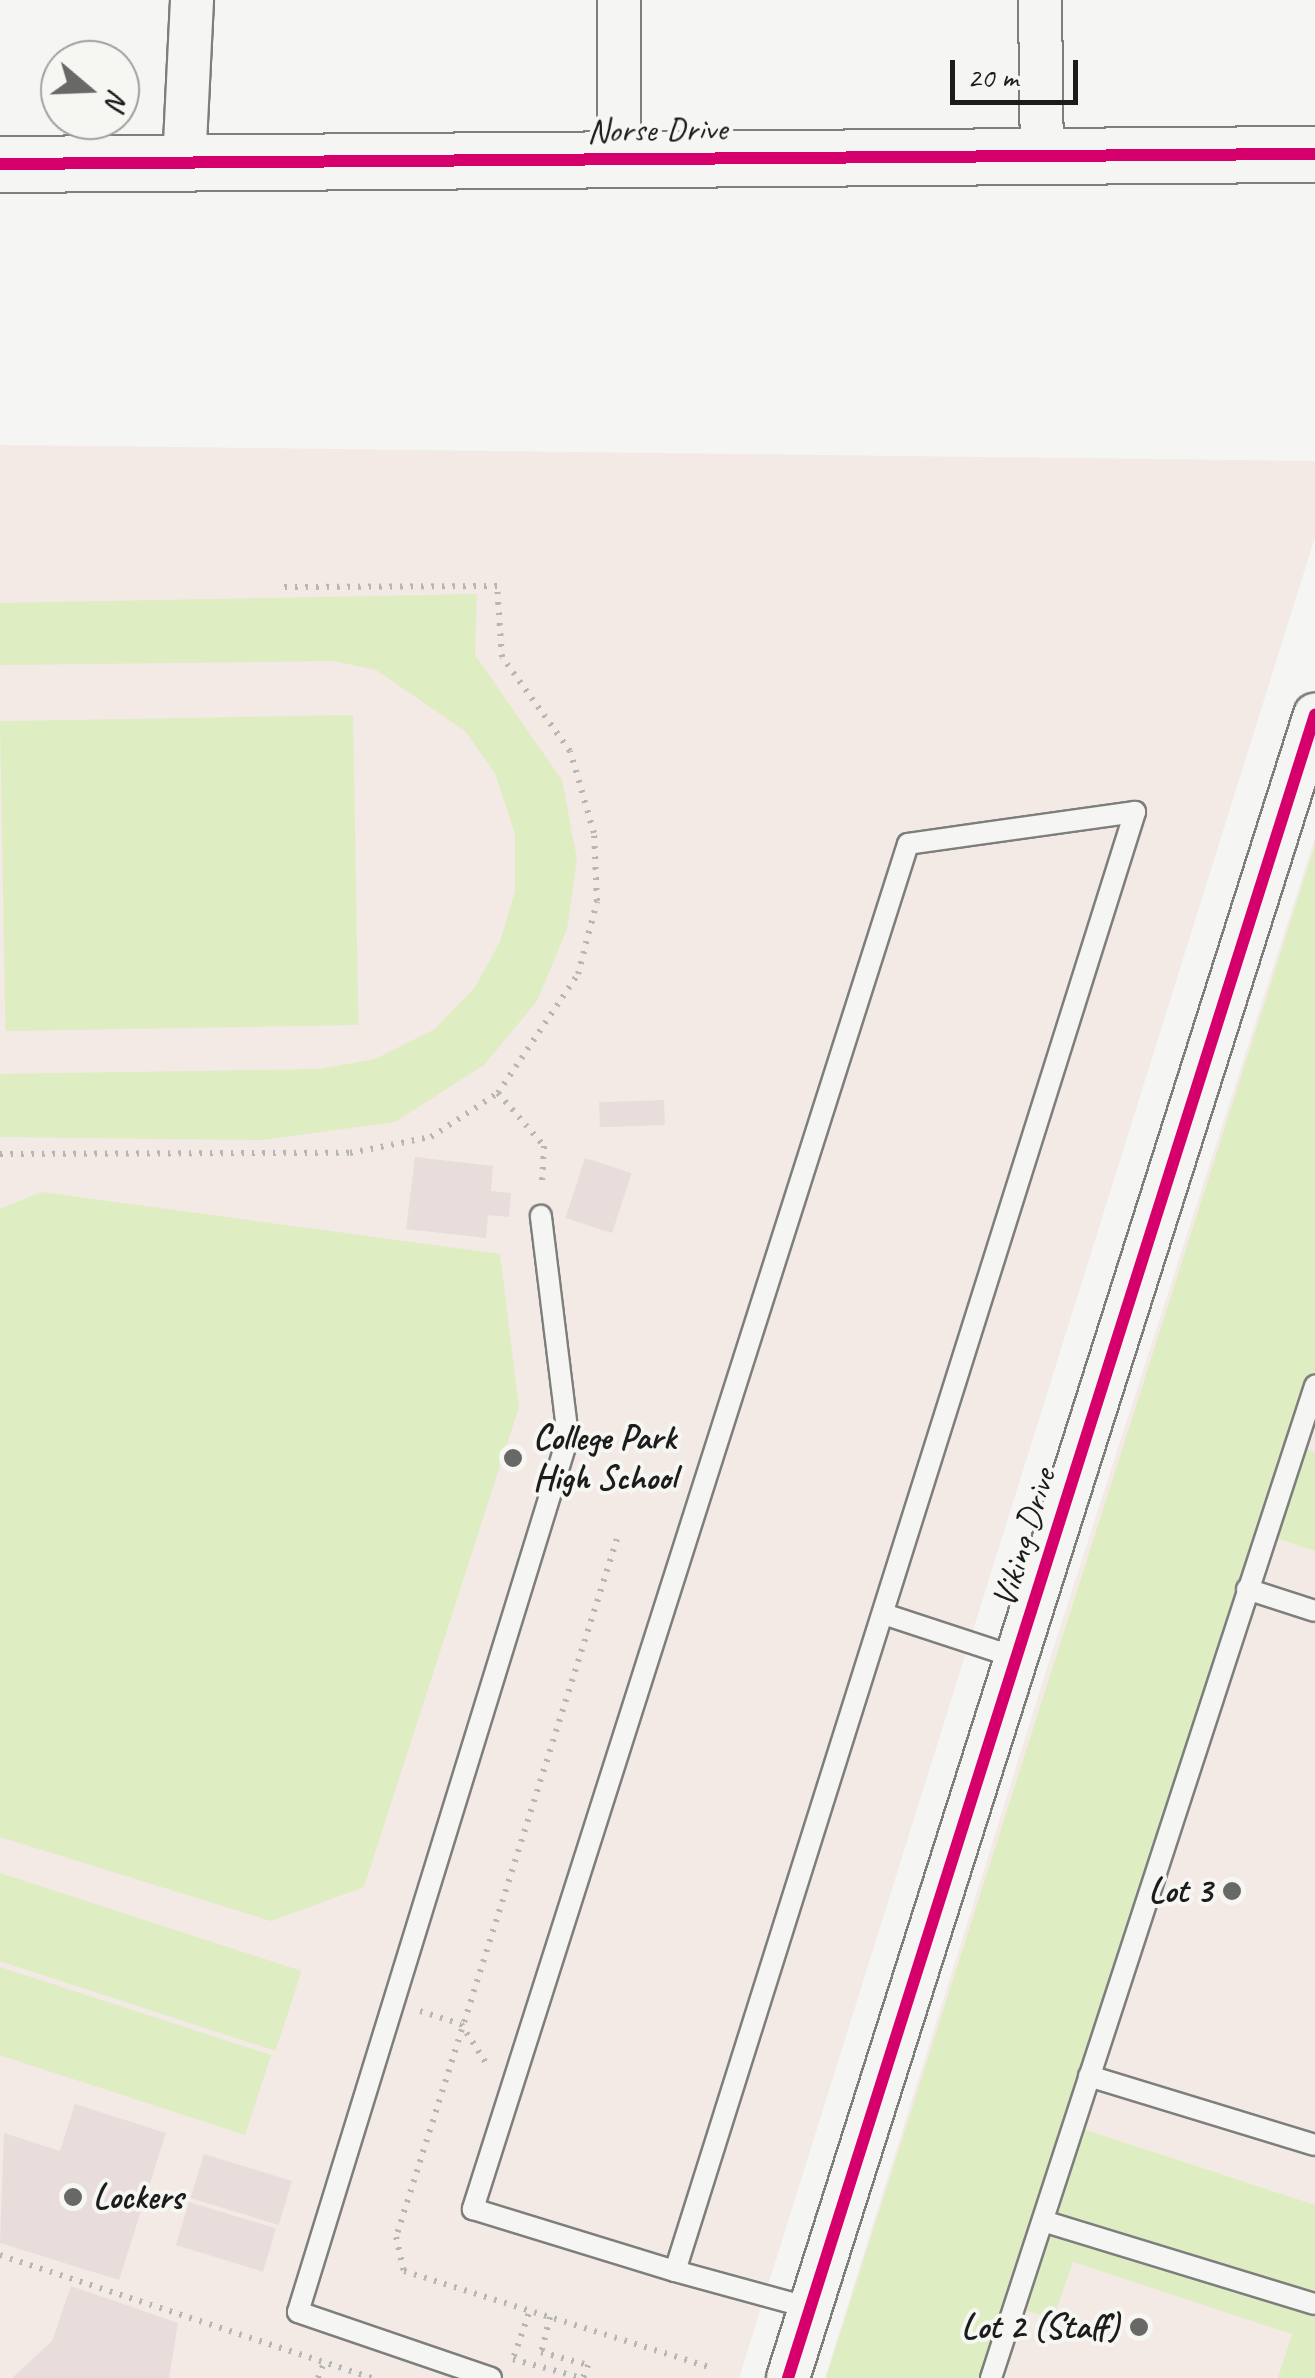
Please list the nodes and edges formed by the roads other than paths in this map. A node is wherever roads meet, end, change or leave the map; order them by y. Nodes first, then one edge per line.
1 (192, 0) edge
2 (620, 0) edge
3 (1040, 0) edge
4 (1315, 154) edge
5 (1042, 156) junction
6 (619, 160) junction
7 (0, 164) edge
8 (184, 164) junction
9 (1315, 715) edge
10 (541, 1216) road end
11 (1315, 1386) edge
12 (1247, 1588) junction
13 (1315, 1611) edge
14 (884, 1614) junction
15 (1018, 1658) junction
16 (1089, 2076) junction
17 (1315, 2146) edge
18 (1043, 2221) junction
19 (676, 2271) junction
20 (1315, 2304) edge
21 (810, 2308) junction
22 (500, 2372) edge
23 (788, 2378) edge
24 (991, 2378) edge

1 - 8 street
2 - 6 street
3 - 5 street
4 - 5 street, Norse Drive
5 - 6 street, Norse Drive
6 - 8 street, Norse Drive
7 - 8 street, Norse Drive
9 - 15 street, Viking Drive
10 - 22 lane
11 - 12 lane
12 - 13 lane
12 - 16 lane
14 - 15 lane
14 - 19 lane
14 - 19 lane
15 - 21 street, Viking Drive
16 - 17 lane
16 - 18 lane
18 - 20 lane
18 - 24 lane
19 - 21 lane
21 - 23 street, Viking Drive

